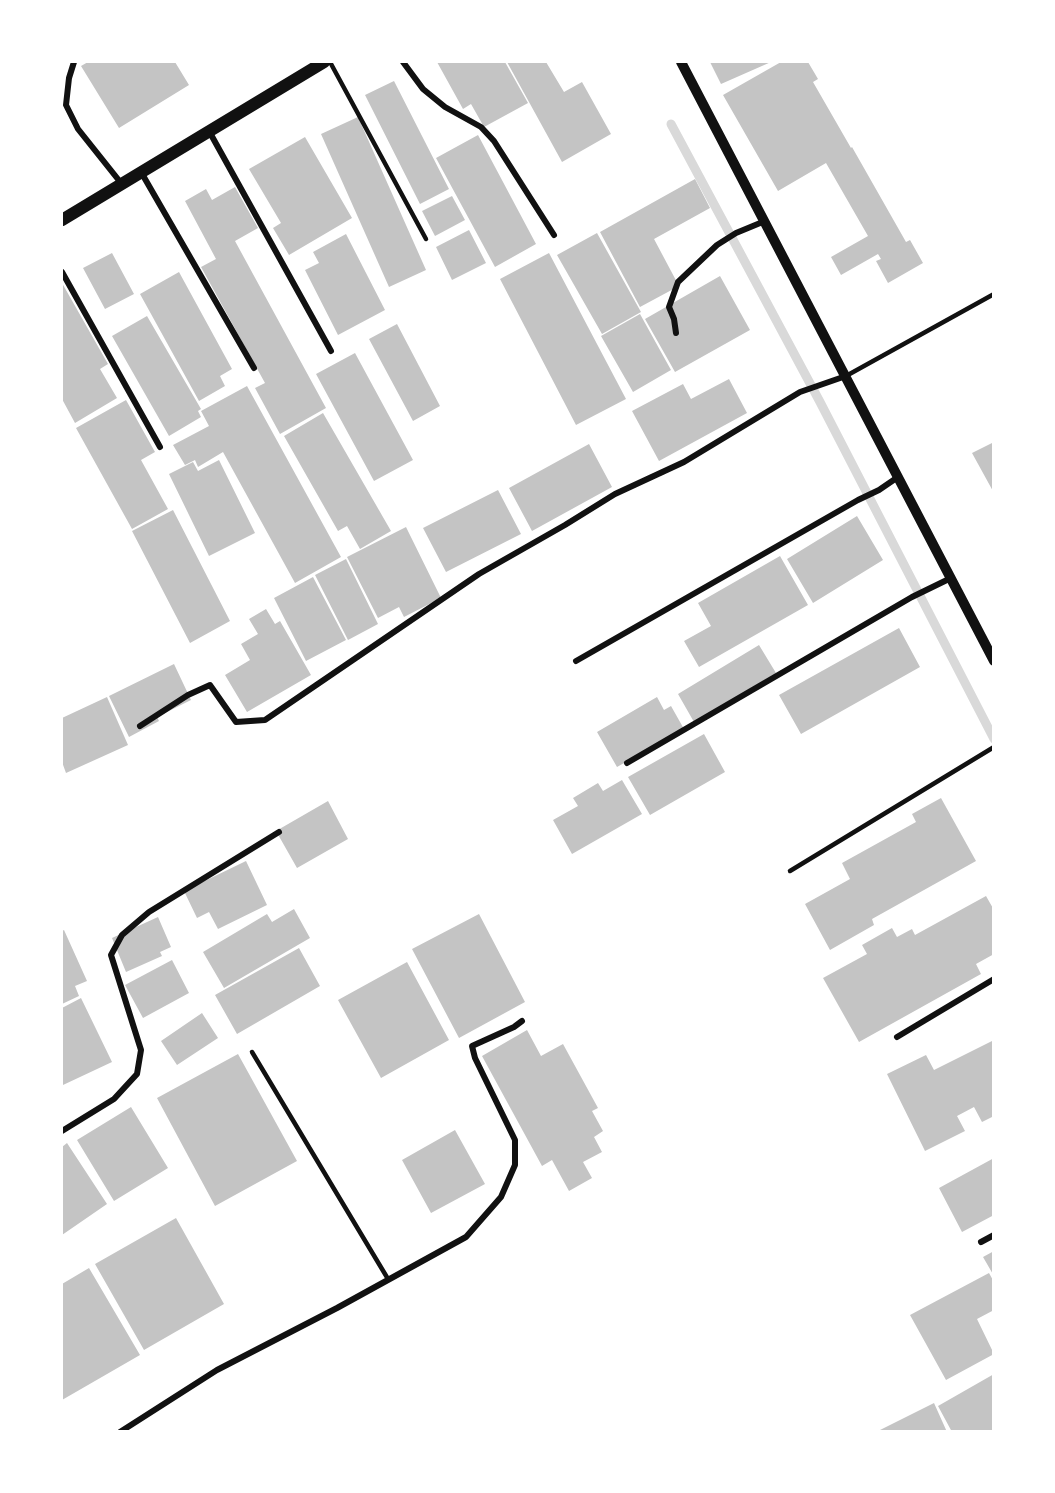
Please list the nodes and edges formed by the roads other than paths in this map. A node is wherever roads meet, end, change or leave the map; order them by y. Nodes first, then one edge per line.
1 (74, 62) edge
2 (324, 62) edge
3 (330, 62) edge
4 (403, 62) edge
5 (681, 62) edge
6 (64, 105) edge
7 (209, 130) junction
8 (141, 172) junction
9 (121, 183) junction
10 (62, 220) edge
11 (765, 221) junction
12 (555, 235) dead end
13 (426, 239) dead end
14 (62, 272) edge
15 (993, 294) edge
16 (676, 333) dead end
17 (331, 351) dead end
18 (254, 368) dead end
19 (846, 376) junction
20 (160, 447) dead end
21 (898, 477) junction
22 (951, 578) junction
23 (576, 661) dead end
24 (993, 661) edge
25 (140, 726) dead end
26 (991, 749) edge
27 (627, 764) dead end
28 (279, 832) dead end
29 (790, 871) dead end
30 (993, 979) edge
31 (522, 1021) dead end
32 (897, 1037) dead end
33 (252, 1052) dead end
34 (62, 1131) edge
35 (993, 1235) edge
36 (981, 1242) dead end
37 (388, 1279) junction
38 (120, 1431) edge

1 - 6 street
2 - 7 main road
3 - 13 lane
4 - 12 street
5 - 11 street
6 - 9 street
7 - 8 main road
7 - 17 street
8 - 9 main road
8 - 18 street
9 - 10 main road
11 - 16 street
11 - 19 street
14 - 20 street
15 - 19 lane
19 - 21 street
19 - 25 street
21 - 22 street
21 - 23 street
22 - 24 street
22 - 27 street
26 - 29 lane
28 - 34 street
30 - 32 street
31 - 37 street
33 - 37 lane
35 - 36 street
37 - 38 street

